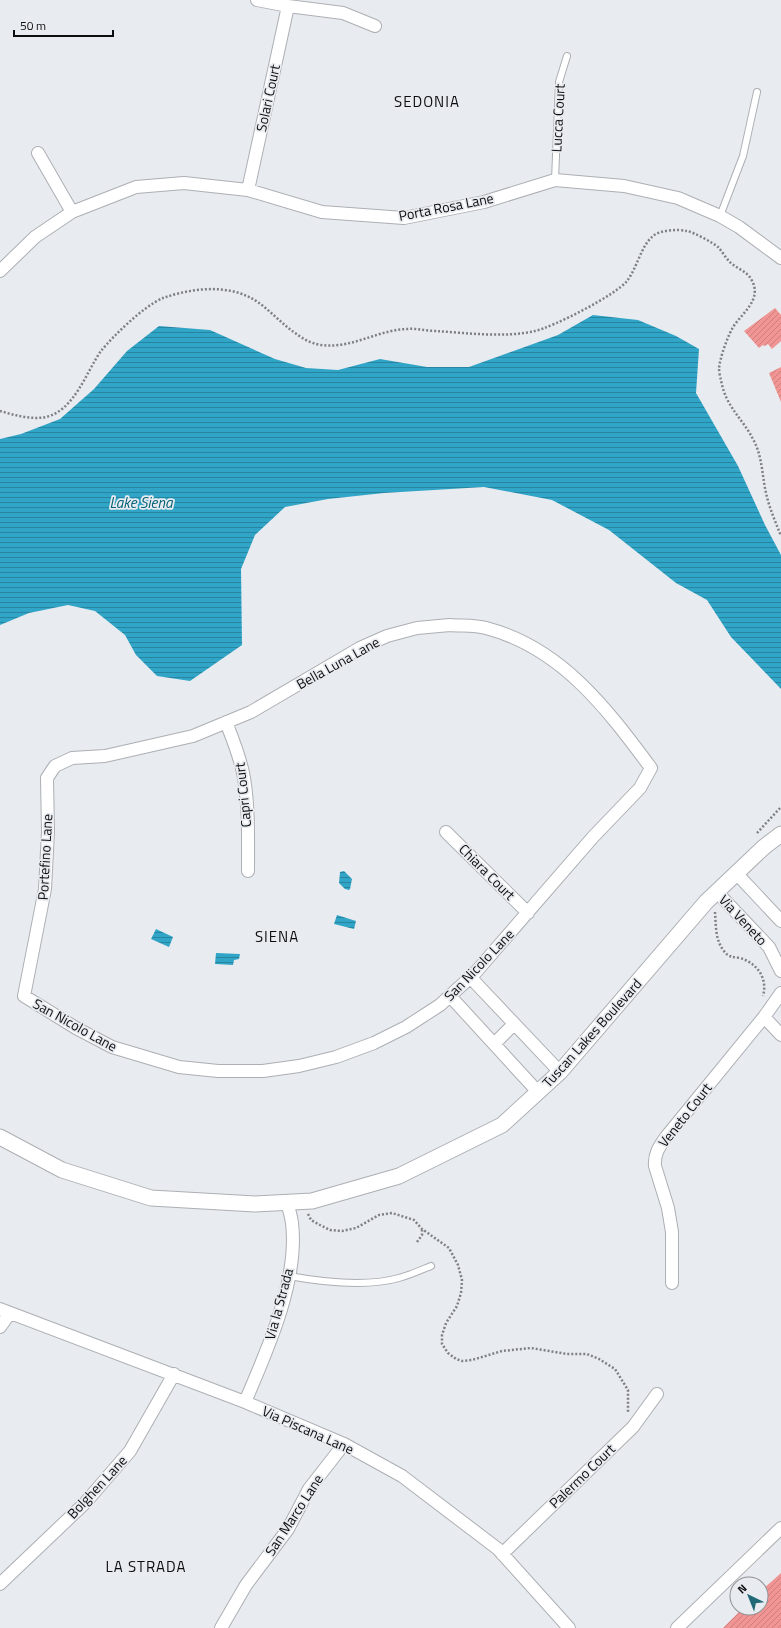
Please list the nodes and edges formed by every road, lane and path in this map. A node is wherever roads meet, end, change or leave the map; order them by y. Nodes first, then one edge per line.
1 (256, 0) edge
2 (288, 6) junction
3 (375, 26) dead end
4 (567, 56) dead end
5 (757, 92) dead end
6 (38, 153) dead end
7 (555, 180) junction
8 (248, 190) junction
9 (72, 212) junction
10 (720, 216) junction
11 (781, 258) edge
12 (0, 271) edge
13 (0, 411) edge
14 (781, 536) edge
15 (226, 722) junction
16 (55, 766) joint
17 (652, 768) joint
18 (781, 807) edge
19 (446, 832) dead end
20 (756, 834) dead end
21 (781, 834) edge
22 (248, 871) dead end
23 (736, 873) junction
24 (716, 891) junction
25 (715, 912) dead end
26 (528, 913) junction
27 (781, 921) edge
28 (781, 971) edge
29 (470, 977) junction
30 (781, 993) edge
31 (24, 996) joint
32 (450, 996) junction
33 (762, 1000) dead end
34 (764, 1017) junction
35 (514, 1024) junction
36 (781, 1035) edge
37 (494, 1044) junction
38 (560, 1072) junction
39 (538, 1092) junction
40 (0, 1137) edge
41 (287, 1202) junction
42 (302, 1202) junction
43 (422, 1229) junction
44 (417, 1242) dead end
45 (431, 1266) dead end
46 (289, 1276) junction
47 (672, 1283) dead end
48 (5, 1311) edge
49 (0, 1327) edge
50 (174, 1374) junction
51 (657, 1394) dead end
52 (245, 1402) junction
53 (628, 1414) dead end
54 (344, 1444) junction
55 (781, 1528) edge
56 (502, 1554) junction
57 (0, 1584) edge
58 (221, 1628) edge
59 (570, 1628) edge
60 (677, 1628) edge

1 - 2 street
2 - 3 street
2 - 8 street, Solari Court
4 - 7 lane, Lucca Court
5 - 10 lane
6 - 9 street
7 - 8 street, Porta Rosa Lane
7 - 10 street, Porta Rosa Lane
8 - 9 street, Porta Rosa Lane
9 - 12 street, Porta Rosa Lane
10 - 11 street, Porta Rosa Lane
13 - 14 path
15 - 16 street, Bella Luna Lane
15 - 17 street, Bella Luna Lane
15 - 22 street, Capri Court
16 - 31 street, Portefino Lane
17 - 26 street, San Nicolo Lane
18 - 20 path
19 - 26 street, Chiara Court
21 - 23 street, Tuscan Lakes Boulevard
23 - 24 street, Tuscan Lakes Boulevard
23 - 27 street, Via Veneto
24 - 28 street, Via Veneto
24 - 38 street, Tuscan Lakes Boulevard
25 - 33 path
26 - 29 street, San Nicolo Lane
29 - 32 street, San Nicolo Lane
29 - 35 street
30 - 34 street, Veneto Court
31 - 32 street, San Nicolo Lane
32 - 37 street
34 - 36 street
34 - 47 street, Veneto Court
35 - 37 street
35 - 38 street
37 - 39 street
38 - 39 street, Tuscan Lakes Boulevard
39 - 42 street, Tuscan Lakes Boulevard
40 - 41 street, Tuscan Lakes Boulevard
41 - 42 street, Tuscan Lakes Boulevard
41 - 46 street, Via la Strada
42 - 43 path
43 - 44 path
43 - 53 path
45 - 46 lane
46 - 52 street, Via la Strada
48 - 49 street
48 - 50 street, Via Piscana Lane
50 - 52 street, Via Piscana Lane
50 - 57 street, Bolghen Lane
51 - 56 street, Palermo Court
52 - 54 street, Via Piscana Lane
54 - 56 street, Via Piscana Lane
54 - 58 street, San Marco Lane
55 - 60 street
56 - 59 street, Via Piscana Lane

